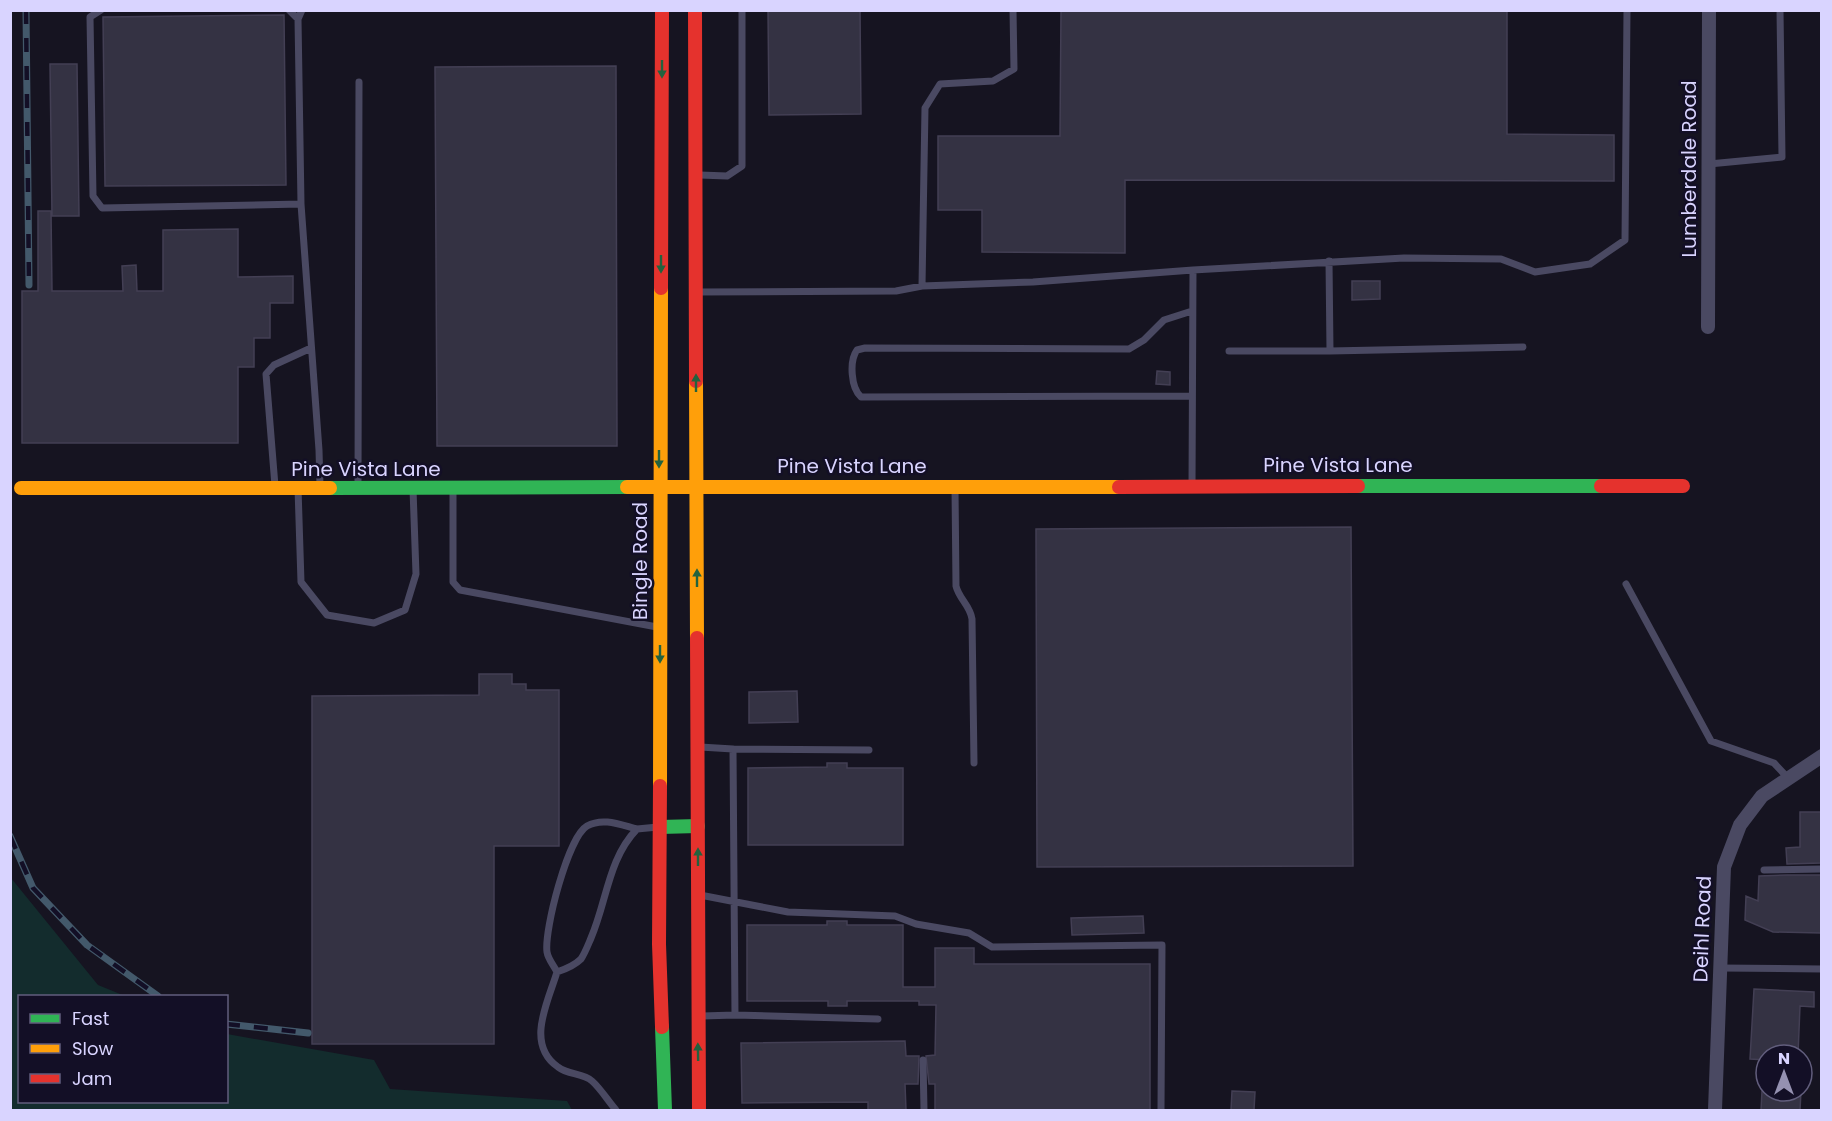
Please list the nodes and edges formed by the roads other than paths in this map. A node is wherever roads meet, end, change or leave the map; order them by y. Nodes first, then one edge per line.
1 (82, 10) edge
2 (101, 10) edge
3 (290, 10) edge
4 (302, 10) edge
5 (662, 10) edge
6 (695, 10) edge
7 (742, 10) edge
8 (1013, 10) edge
9 (1627, 10) edge
10 (1709, 10) edge
11 (1780, 10) edge
12 (90, 17) junction
13 (298, 19) junction
14 (359, 82) dead end
15 (1708, 164) junction
16 (678, 174) junction
17 (301, 204) junction
18 (1329, 261) junction
19 (1193, 270) junction
20 (922, 286) junction
21 (696, 292) junction
22 (1192, 311) junction
23 (1708, 327) dead end
24 (1523, 347) dead end
25 (311, 348) junction
26 (1228, 351) dead end
27 (1330, 351) junction
28 (1192, 396) junction
29 (955, 485) junction
30 (1192, 485) junction
31 (659, 486) junction
32 (697, 486) junction
33 (1683, 486) dead end
34 (21, 488) dead end
35 (275, 488) junction
36 (298, 488) junction
37 (320, 488) junction
38 (358, 488) junction
39 (413, 488) junction
40 (453, 488) junction
41 (1626, 584) dead end
42 (659, 627) junction
43 (698, 747) junction
44 (733, 749) junction
45 (869, 750) dead end
46 (1821, 756) edge
47 (974, 763) dead end
48 (1787, 777) junction
49 (698, 825) junction
50 (660, 827) junction
51 (637, 828) junction
52 (1821, 869) edge
53 (1764, 870) dead end
54 (698, 895) junction
55 (736, 904) junction
56 (1720, 968) junction
57 (1821, 969) edge
58 (557, 972) junction
59 (735, 1015) junction
60 (697, 1016) junction
61 (878, 1019) dead end
62 (923, 1060) dead end
63 (616, 1110) edge
64 (665, 1110) edge
65 (699, 1110) edge
66 (924, 1110) edge
67 (1161, 1110) edge
68 (1715, 1110) edge

1 - 12 lane
2 - 12 lane
3 - 13 lane
4 - 13 lane
5 -> 16 main road, Bingle Road
6 - 16 main road, Bingle Road
7 - 16 lane
8 - 20 lane
9 - 18 lane
10 - 15 street, Lumberdale Road
11 - 15 lane
12 - 17 lane
13 - 17 lane
14 - 38 lane
15 - 23 street, Lumberdale Road
16 - 21 main road, Bingle Road
16 -> 31 main road, Bingle Road
17 - 25 lane
18 - 19 lane
18 - 27 lane
19 - 20 lane
19 - 22 lane
20 - 21 lane
32 -> 21 main road, Bingle Road
22 - 28 lane
22 - 28 lane
24 - 27 lane
25 - 35 lane
25 - 37 lane
26 - 27 lane
28 - 30 lane
29 - 30 main road, Pine Vista Lane
29 - 32 main road, Pine Vista Lane
29 - 47 lane
30 - 33 main road, Pine Vista Lane
31 - 32 main road, Pine Vista Lane
31 - 40 main road, Pine Vista Lane
31 - 42 main road, Bingle Road
43 -> 32 main road, Bingle Road
34 - 35 main road, Pine Vista Lane
35 - 36 main road, Pine Vista Lane
36 - 37 main road, Pine Vista Lane
36 - 39 lane
37 - 38 main road, Pine Vista Lane
38 - 39 main road, Pine Vista Lane
39 - 40 main road, Pine Vista Lane
40 - 42 lane
41 - 48 lane
42 -> 50 main road, Bingle Road
43 - 44 lane
43 - 49 main road, Bingle Road
44 - 45 lane
44 - 55 lane
46 - 48 street, Deihl Road
48 - 56 street, Deihl Road
49 - 50 main road
54 -> 49 main road, Bingle Road
50 - 51 lane
50 - 64 main road, Bingle Road
51 - 58 lane
51 - 58 lane
52 - 53 lane
54 - 55 lane
54 - 60 main road, Bingle Road
55 - 59 lane
55 - 67 lane
56 - 57 lane
56 - 68 street, Deihl Road
58 - 63 lane
59 - 60 lane
59 - 61 lane
65 -> 60 main road, Bingle Road
62 - 66 lane

